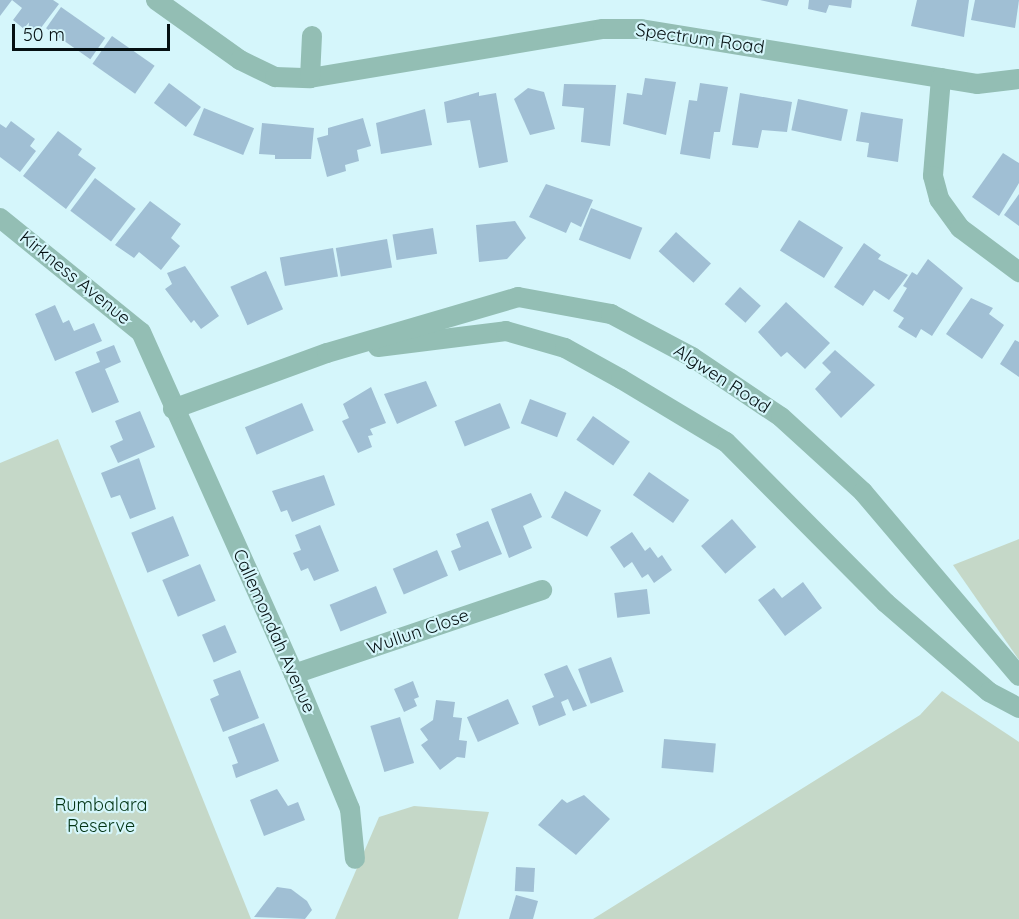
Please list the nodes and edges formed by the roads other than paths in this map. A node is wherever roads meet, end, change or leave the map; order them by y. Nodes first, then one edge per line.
1 (156, 0) edge
2 (312, 36) dead end
3 (310, 78) junction
4 (941, 78) junction
5 (1019, 79) edge
6 (0, 218) edge
7 (1019, 272) edge
8 (327, 353) junction
9 (173, 409) junction
10 (542, 590) dead end
11 (294, 674) junction
12 (1019, 676) edge
13 (1019, 708) edge
14 (355, 859) dead end

1 - 3 street, Spectrum Road
2 - 3 street
3 - 4 street, Spectrum Road
4 - 5 street, Spectrum Road
4 - 7 street
6 - 9 street, Kirkness Avenue
8 - 9 street, Algwen Road
8 - 12 street, Algwen Road
8 - 13 street, Algwen Road
9 - 11 street, Callemondah Avenue
10 - 11 street, Wullun Close
11 - 14 street, Callemondah Avenue

